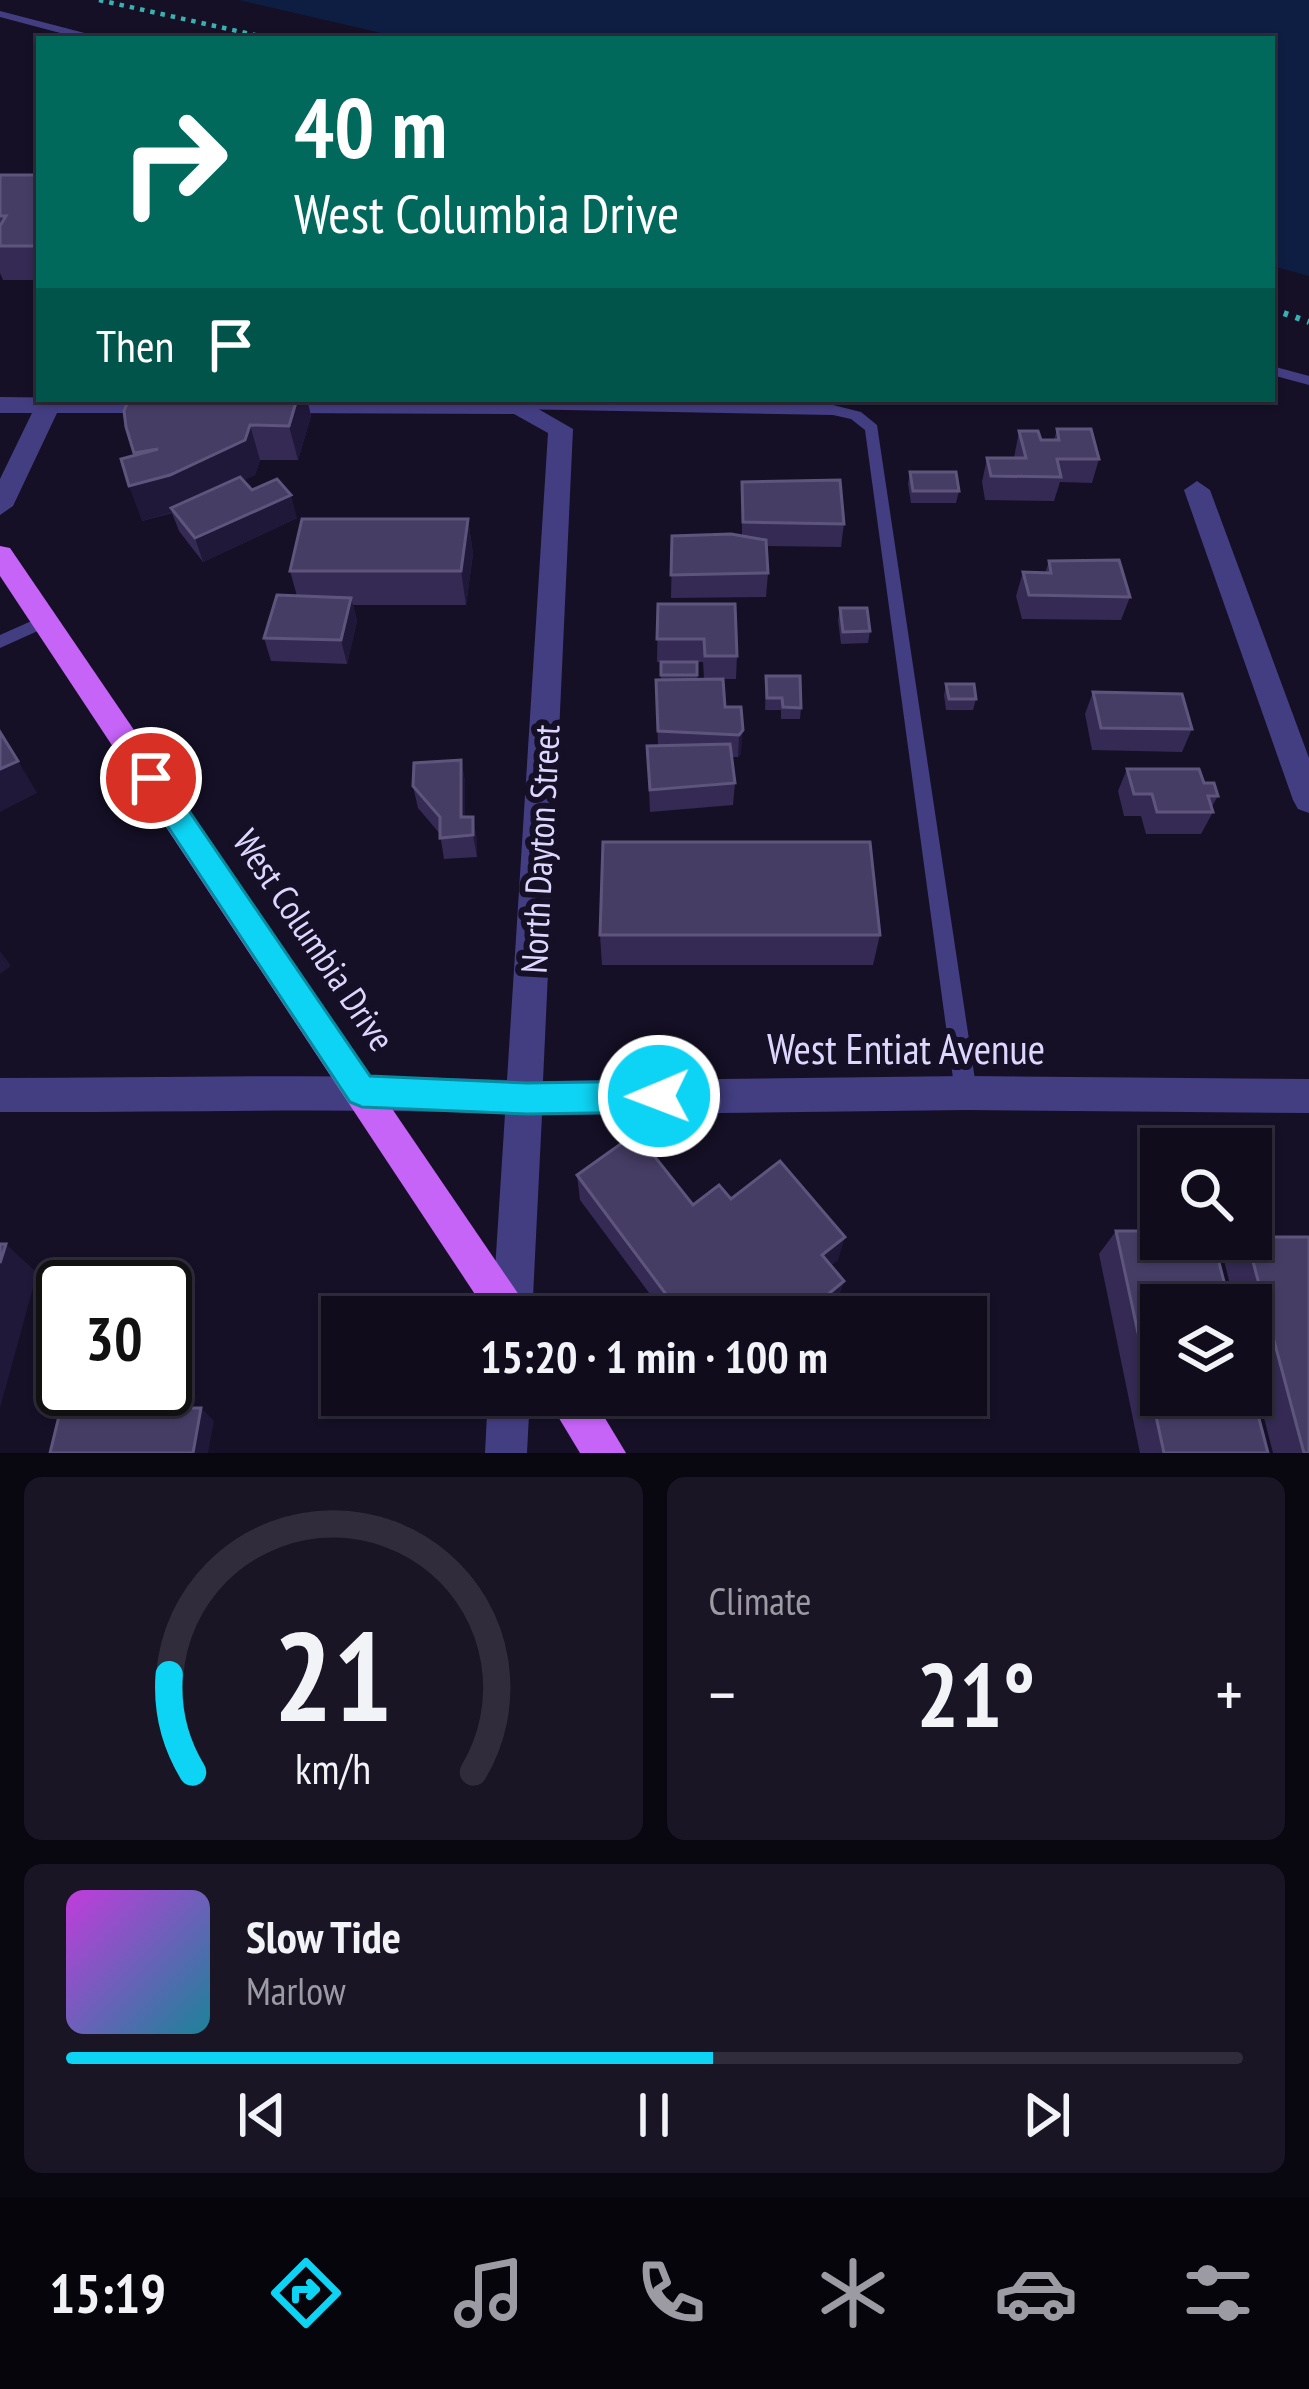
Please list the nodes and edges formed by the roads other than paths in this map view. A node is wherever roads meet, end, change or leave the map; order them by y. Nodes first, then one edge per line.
1 (0, 14) edge
2 (84, 36) edge
3 (1275, 371) edge
4 (1309, 381) edge
5 (50, 402) edge
6 (0, 405) edge
7 (189, 405) edge
8 (236, 405) edge
9 (518, 406) junction
10 (1197, 490) dead end
11 (0, 506) edge
12 (0, 554) edge
13 (45, 621) junction
14 (0, 642) edge
15 (1309, 800) edge
16 (362, 1091) junction
17 (966, 1093) junction
18 (0, 1095) edge
19 (1309, 1096) edge
20 (527, 1099) junction
21 (500, 1296) edge
22 (514, 1296) edge
23 (507, 1416) edge
24 (580, 1416) edge
25 (506, 1453) edge
26 (605, 1453) edge

1 - 2 lane
3 - 4 lane
5 - 6 street
5 - 7 street
5 - 11 street
8 - 9 street
9 - 17 lane
9 - 20 street, North Dayton Street
10 - 15 street
12 - 13 main road, West Columbia Drive
13 - 14 lane
13 - 16 main road, West Columbia Drive
16 - 18 street, West Entiat Avenue
16 - 20 street, West Entiat Avenue
16 - 21 main road, West Columbia Drive
17 - 19 street, West Entiat Avenue
17 - 20 street, West Entiat Avenue
20 - 22 street, North Dayton Street
23 - 25 street
24 - 26 main road

